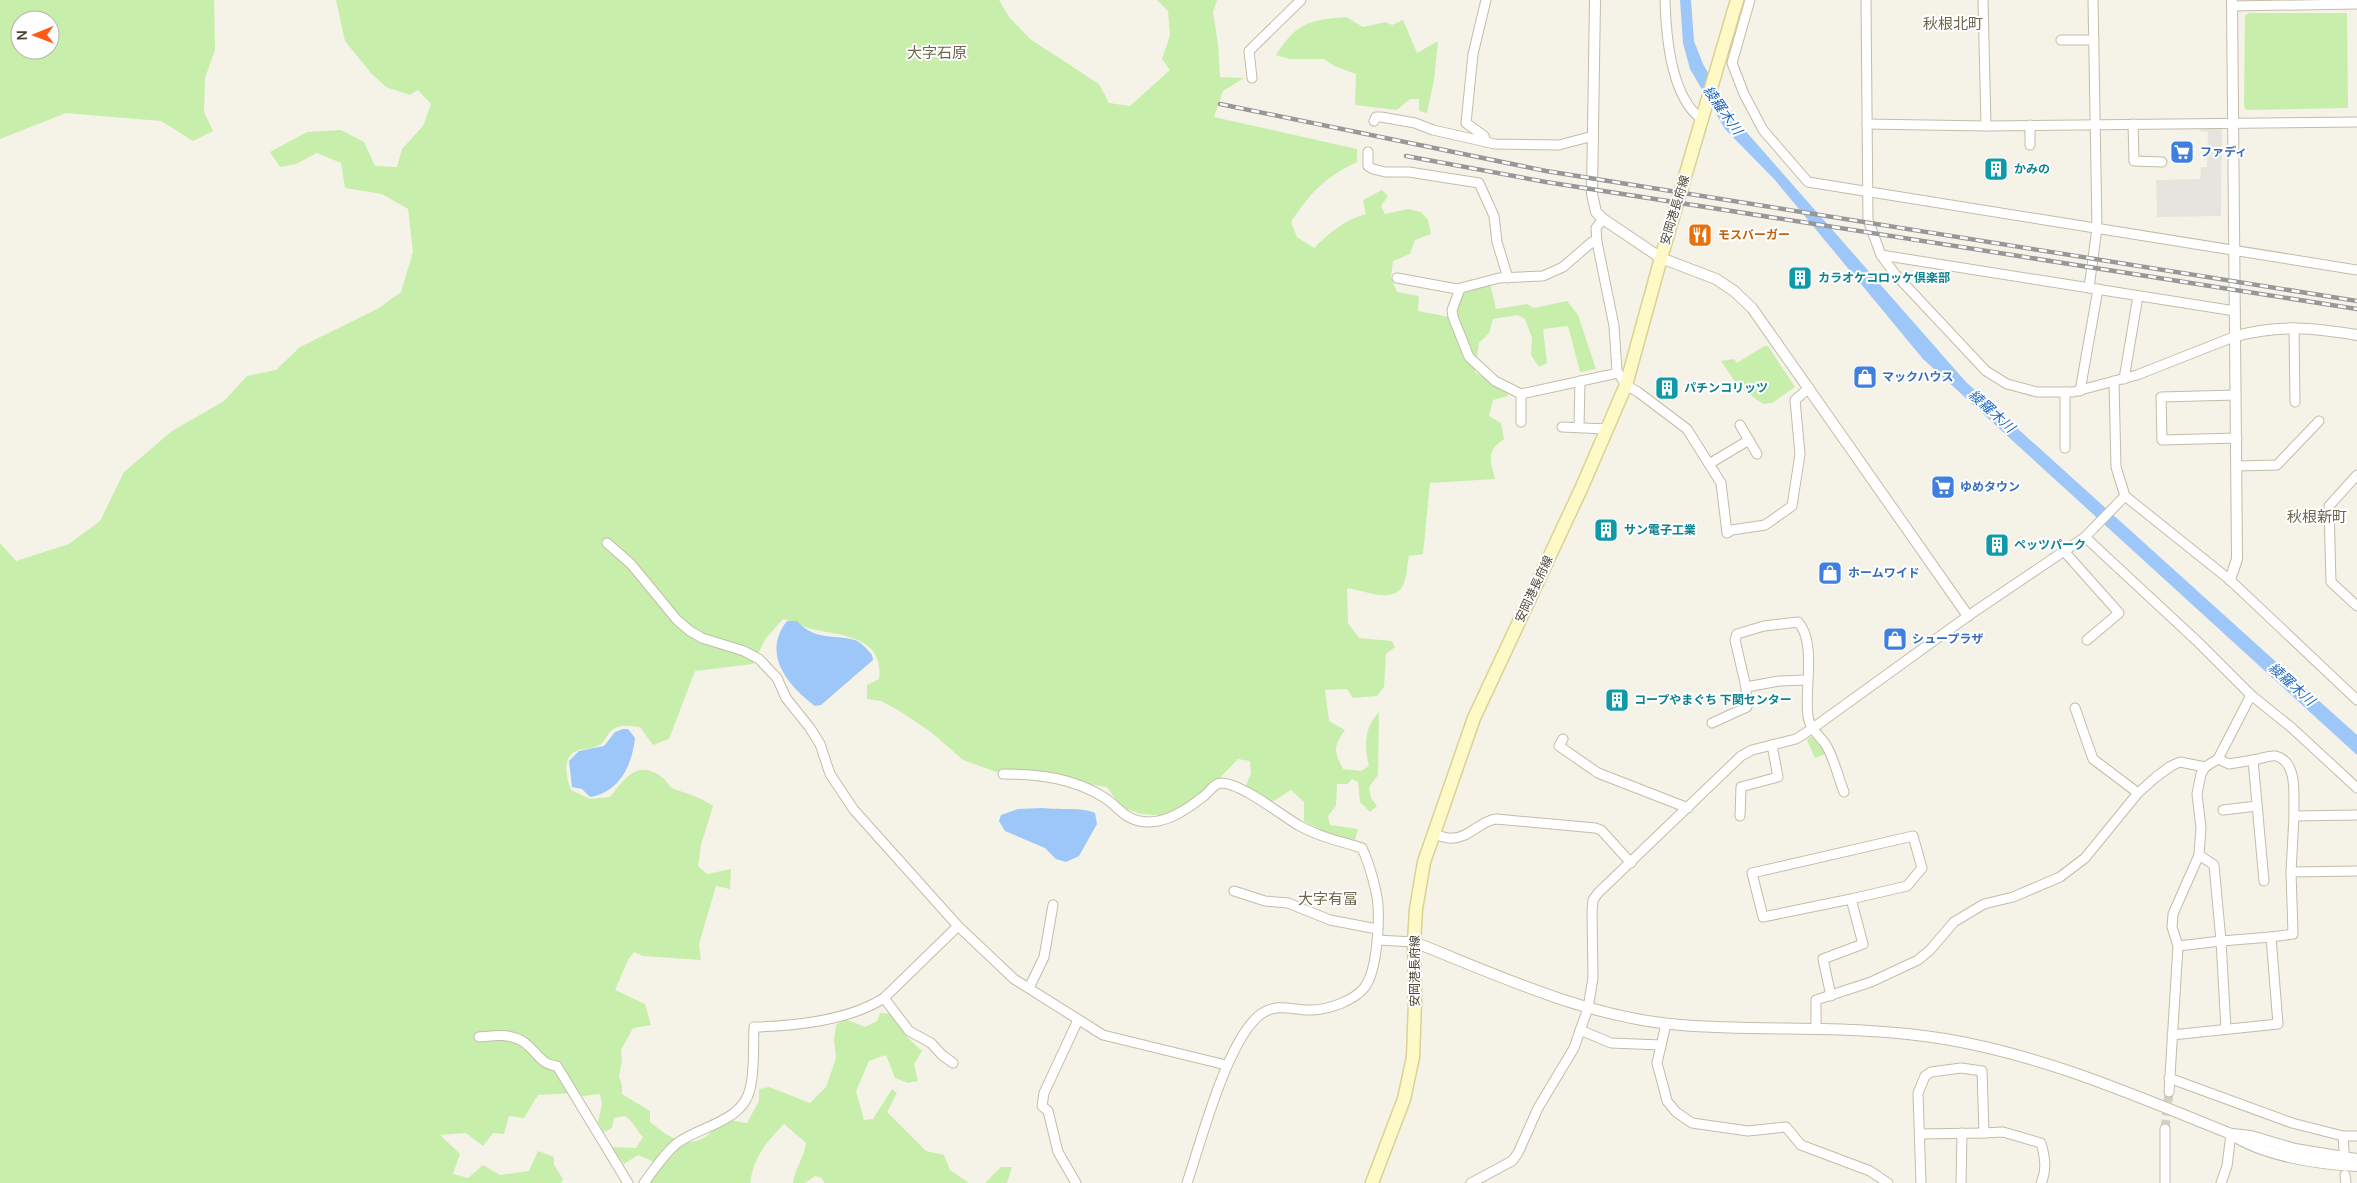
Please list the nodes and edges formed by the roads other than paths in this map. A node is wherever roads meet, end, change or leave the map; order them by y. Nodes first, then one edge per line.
1 (1301, 0) edge
2 (1486, 0) edge
3 (1595, 0) edge
4 (1665, 0) edge
5 (1737, 0) edge
6 (1750, 0) edge
7 (1866, 0) edge
8 (1983, 0) edge
9 (2093, 0) edge
10 (2232, 3) edge
11 (2357, 4) edge
12 (2061, 40) dead end
13 (2094, 40) junction
14 (1252, 78) dead end
15 (1704, 117) junction
16 (1374, 121) dead end
17 (2233, 122) junction
18 (2357, 122) edge
19 (1868, 124) junction
20 (2095, 124) junction
21 (2133, 124) junction
22 (2030, 125) junction
23 (1986, 126) junction
24 (1593, 136) junction
25 (1486, 142) junction
26 (2030, 145) dead end
27 (1368, 152) dead end
28 (2162, 162) dead end
29 (1867, 192) junction
30 (1603, 219) junction
31 (2097, 228) junction
32 (1597, 242) junction
33 (2234, 251) junction
34 (1881, 255) junction
35 (1661, 258) junction
36 (2357, 270) edge
37 (1398, 278) dead end
38 (1508, 278) junction
39 (1460, 289) junction
40 (2093, 289) junction
41 (2138, 296) junction
42 (2234, 311) junction
43 (2294, 328) junction
44 (2357, 335) edge
45 (2236, 336) junction
46 (1618, 373) junction
47 (2124, 378) junction
48 (1580, 380) junction
49 (2114, 381) junction
50 (1626, 386) junction
51 (1809, 388) junction
52 (2080, 391) junction
53 (2065, 392) junction
54 (1521, 394) junction
55 (2236, 395) junction
56 (2295, 402) dead end
57 (2319, 421) dead end
58 (1521, 422) dead end
59 (1740, 424) dead end
60 (1562, 427) dead end
61 (1580, 427) junction
62 (1608, 429) junction
63 (2237, 438) junction
64 (1749, 440) junction
65 (2065, 448) dead end
66 (1757, 454) dead end
67 (1709, 464) junction
68 (2237, 466) junction
69 (2357, 475) edge
70 (2124, 496) junction
71 (2087, 535) junction
72 (608, 543) dead end
73 (2063, 550) junction
74 (2230, 580) junction
75 (2357, 606) edge
76 (1968, 616) junction
77 (2087, 640) dead end
78 (1807, 680) junction
79 (1746, 687) junction
80 (2252, 695) junction
81 (2357, 700) edge
82 (2075, 708) dead end
83 (1712, 723) dead end
84 (1813, 728) junction
85 (1563, 739) dead end
86 (1772, 745) junction
87 (2218, 759) junction
88 (2253, 760) junction
89 (2205, 767) junction
90 (1003, 774) dead end
91 (2357, 788) edge
92 (1844, 792) dead end
93 (2138, 793) junction
94 (2257, 806) junction
95 (1688, 808) junction
96 (2223, 810) dead end
97 (2357, 815) edge
98 (1740, 816) dead end
99 (2294, 816) junction
100 (1434, 834) junction
101 (2199, 855) junction
102 (1631, 863) junction
103 (2357, 871) edge
104 (2292, 872) junction
105 (2264, 880) dead end
106 (1234, 891) dead end
107 (1851, 900) junction
108 (1053, 905) dead end
109 (958, 926) junction
110 (1377, 929) junction
111 (2271, 937) junction
112 (1377, 940) junction
113 (2221, 941) junction
114 (1414, 942) junction
115 (2178, 946) junction
116 (1029, 988) junction
117 (1831, 996) junction
118 (884, 998) junction
119 (1588, 1008) junction
120 (1078, 1020) junction
121 (1666, 1024) junction
122 (1816, 1028) junction
123 (2226, 1029) junction
124 (1580, 1030) junction
125 (2172, 1035) junction
126 (478, 1037) dead end
127 (1661, 1045) junction
128 (953, 1063) dead end
129 (1226, 1065) junction
130 (2170, 1078) junction
131 (2169, 1092) tunnel mouth
132 (2165, 1129) tunnel mouth
133 (1962, 1133) junction
134 (1984, 1133) junction
135 (1920, 1134) junction
136 (2231, 1134) junction
137 (2343, 1136) junction
138 (2357, 1136) edge
139 (2344, 1151) dead end
140 (2357, 1159) edge
141 (2357, 1166) edge
142 (628, 1183) edge
143 (644, 1183) edge
144 (1076, 1183) edge
145 (1187, 1183) edge
146 (1372, 1183) edge
147 (1471, 1183) edge
148 (1888, 1183) edge
149 (1921, 1183) edge
150 (1961, 1183) edge
151 (2041, 1183) edge
152 (2165, 1183) edge
153 (2221, 1183) edge

1 - 14 street
2 - 25 street
3 - 24 street
4 - 15 street
5 - 15 main road, 安岡港長府線
6 - 29 street
7 - 19 street
8 - 23 street
9 - 13 street
10 - 11 street
10 - 17 street
12 - 13 street
13 - 20 street
15 - 35 main road, 安岡港長府線
16 - 25 street
17 - 18 street
17 - 21 street
17 - 33 street
19 - 23 street
19 - 29 street
20 - 21 street
20 - 22 street
20 - 31 street
21 - 28 street
22 - 23 street
22 - 26 street
24 - 25 street
24 - 30 street
27 - 38 street
29 - 31 street
29 - 34 street
30 - 32 street
30 - 35 street
31 - 33 street
31 - 40 street
32 - 38 street
32 - 46 street
33 - 36 street
33 - 42 street
34 - 40 street
34 - 53 street
35 - 50 main road, 安岡港長府線
35 - 51 street
37 - 39 street
38 - 39 street
39 - 54 street
40 - 41 street
40 - 52 street
41 - 42 street
41 - 47 street
42 - 45 street
43 - 44 street
43 - 45 street
43 - 56 street
45 - 47 street
45 - 55 street
46 - 48 street
46 - 50 street
47 - 49 street
48 - 54 street
48 - 61 street
49 - 52 street
49 - 70 street
50 - 62 main road, 安岡港長府線
50 - 67 street
51 - 67 street
51 - 76 street
52 - 53 street
53 - 65 street
54 - 58 street
55 - 63 street
55 - 63 street
57 - 68 street
59 - 64 street
60 - 61 street
61 - 62 street
62 - 100 main road, 安岡港長府線
63 - 68 street
64 - 66 street
64 - 67 street
68 - 74 street
69 - 75 street
70 - 71 street
70 - 74 street
71 - 73 street
71 - 80 street
72 - 109 street
73 - 76 street
73 - 77 street
74 - 81 street
76 - 84 street
78 - 79 street
78 - 79 street
78 - 84 street
79 - 83 street
80 - 87 street
80 - 91 street
82 - 93 street
84 - 86 street
84 - 92 street
85 - 95 street
86 - 95 street
86 - 98 street
87 - 88 street
87 - 89 street
88 - 94 street
88 - 99 street
89 - 93 street
89 - 101 street
90 - 110 street
93 - 117 street
94 - 96 street
94 - 105 street
95 - 102 street
97 - 99 street
99 - 104 street
100 - 102 street
100 - 114 main road, 安岡港長府線
101 - 113 street
101 - 115 street
102 - 119 street
103 - 104 street
104 - 111 street
106 - 110 street
107 - 107 street
107 - 117 street
108 - 116 street
109 - 116 street
109 - 118 street
110 - 112 street
111 - 113 street
111 - 123 street
112 - 114 street
112 - 129 street
113 - 115 street
113 - 123 street
114 - 119 street
114 - 146 main road, 安岡港長府線
115 - 125 street
116 - 120 street
117 - 122 street
118 - 128 street
118 - 143 street
119 - 121 street
119 - 124 street
120 - 129 street
120 - 144 street
121 - 122 street
121 - 127 street
122 - 136 street
123 - 125 street
124 - 127 street
124 - 147 street
125 - 130 street
126 - 142 street
127 - 148 street
129 - 145 street
130 - 131 street
130 - 137 street
132 - 152 street
133 - 134 street
133 - 135 street
133 - 150 street
134 - 135 street
134 - 151 street
135 - 149 street
136 - 140 street
136 - 141 street
136 - 153 street
137 - 138 street
137 - 139 street

